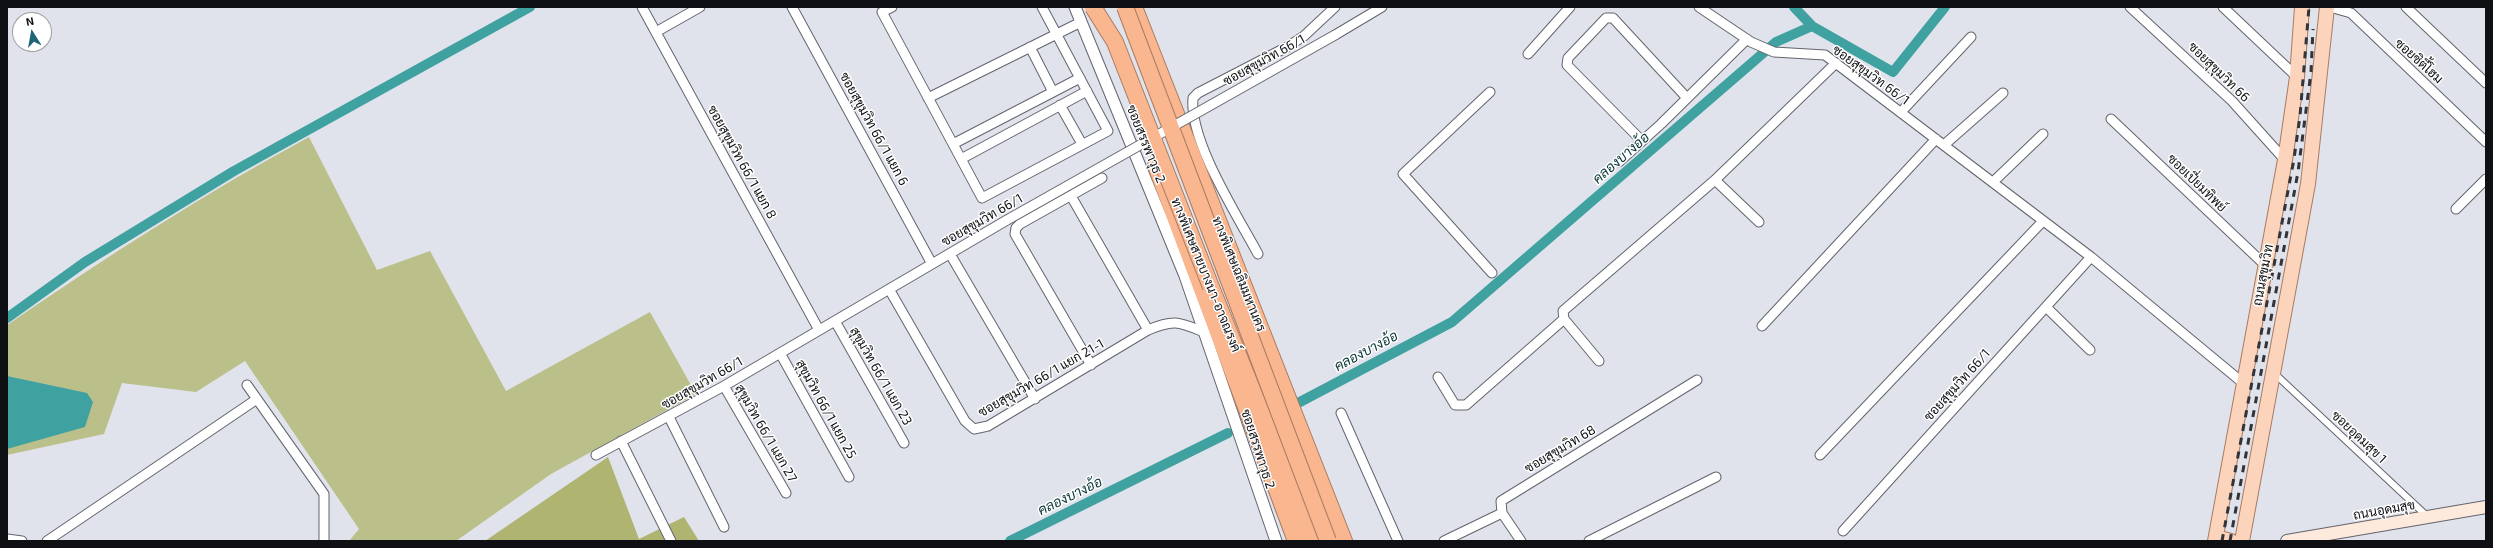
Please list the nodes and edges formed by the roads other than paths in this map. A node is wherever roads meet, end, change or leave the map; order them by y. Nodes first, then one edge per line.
1 (642, 7) edge
2 (700, 7) edge
3 (792, 7) edge
4 (892, 7) edge
5 (1042, 7) edge
6 (1075, 7) edge
7 (1093, 7) edge
8 (1098, 7) edge
9 (1103, 7) edge
10 (1125, 7) edge
11 (1134, 7) edge
12 (1334, 7) edge
13 (1382, 7) edge
14 (1570, 7) edge
15 (1699, 7) edge
16 (2130, 7) edge
17 (2223, 7) edge
18 (2302, 7) edge
19 (2329, 7) edge
20 (2406, 7) edge
21 (1081, 22) junction
22 (656, 32) junction
23 (1056, 34) junction
24 (1971, 37) dead end
25 (1749, 40) junction
26 (1115, 42) junction
27 (1030, 47) junction
28 (1528, 54) dead end
29 (1836, 63) junction
30 (2297, 77) junction
31 (1080, 78) junction
32 (2486, 83) edge
33 (1087, 91) junction
34 (1053, 92) junction
35 (1490, 92) dead end
36 (2004, 93) dead end
37 (928, 98) junction
38 (1687, 98) junction
39 (1060, 105) junction
40 (1900, 112) junction
41 (2111, 119) dead end
42 (2043, 134) dead end
43 (1936, 139) junction
44 (1642, 141) junction
45 (2486, 142) edge
46 (953, 144) junction
47 (1082, 144) junction
48 (1944, 145) junction
49 (961, 159) junction
50 (2285, 160) junction
51 (1619, 162) dead end
52 (1102, 178) dead end
53 (2486, 179) edge
54 (1716, 180) junction
55 (1993, 182) junction
56 (1071, 196) junction
57 (2456, 209) dead end
58 (2043, 221) junction
59 (1759, 222) dead end
60 (950, 254) junction
61 (1258, 254) dead end
62 (2090, 257) junction
63 (932, 264) junction
64 (2265, 265) junction
65 (1492, 273) dead end
66 (889, 289) junction
67 (2046, 307) junction
68 (1564, 319) junction
69 (835, 321) junction
70 (1762, 326) dead end
71 (819, 330) junction
72 (1148, 330) junction
73 (1204, 332) junction
74 (2090, 350) dead end
75 (780, 353) junction
76 (1599, 361) dead end
77 (1091, 365) junction
78 (2275, 374) junction
79 (1438, 377) dead end
80 (1697, 380) dead end
81 (2242, 383) junction
82 (247, 385) dead end
83 (724, 386) junction
84 (1035, 398) junction
85 (257, 399) junction
86 (1341, 413) dead end
87 (669, 417) junction
88 (621, 441) junction
89 (904, 443) dead end
90 (596, 454) dead end
91 (1820, 456) dead end
92 (849, 477) dead end
93 (1716, 477) dead end
94 (786, 493) dead end
95 (2486, 508) edge
96 (1502, 513) junction
97 (2428, 517) junction
98 (724, 527) dead end
99 (1843, 531) dead end
100 (7, 538) edge
101 (2215, 539) edge
102 (22, 541) edge
103 (47, 541) edge
104 (324, 541) edge
105 (671, 541) edge
106 (1276, 541) edge
107 (1296, 541) edge
108 (1314, 541) edge
109 (1328, 541) edge
110 (1344, 541) edge
111 (1398, 541) edge
112 (1444, 541) edge
113 (1521, 541) edge
114 (1588, 541) edge
115 (2231, 541) edge
116 (2242, 541) edge
117 (2287, 541) edge

1 - 22 street, ซอยสุขุมวิท 66/1 แยก 8
2 - 22 street
3 - 63 street, ซอยสุขุมวิท 66/1 แยก 6
4 - 37 street
5 - 23 street
6 - 21 street, ซอยสรรพาวุธ 2
7 - 26 highway, bridge
8 - 107 highway
9 - 26 highway, ทางพิเศษสายบางนา-อาจณรงค์, bridge
10 - 109 highway, ทางพิเศษสายบางนา-อาจณรงค์, bridge
11 - 110 highway, ทางพิเศษเฉลิมมหานคร
12 - 61 street
13 - 60 street, ซอยสุขุมวิท 66/1, bridge
14 - 28 street
15 - 25 street, ซอยสุขุมวิท 66/1
16 - 50 street, ซอยสุขุมวิท 66
17 - 30 street
18 - 30 main road, ถนนสุขุมวิท
19 - 45 street, ซอยซิตี้โฮม
19 - 78 main road
20 - 32 street
21 - 23 street
21 - 73 street, ซอยสรรพาวุธ 2
22 - 71 street, ซอยสุขุมวิท 66/1 แยก 8
23 - 27 street
23 - 31 street
24 - 40 street
25 - 29 street, ซอยสุขุมวิท 66/1
25 - 38 street
26 - 108 highway, ทางพิเศษสายบางนา-อาจณรงค์, bridge
27 - 34 street
27 - 37 street
29 - 40 street, ซอยสุขุมวิท 66/1
29 - 54 street
30 - 50 main road, ถนนสุขุมวิท
31 - 33 street
31 - 34 street
33 - 39 street
33 - 47 street
34 - 46 street
35 - 65 street
36 - 48 street
37 - 46 street
38 - 44 street
38 - 44 street
39 - 47 street
39 - 49 street
40 - 43 street, ซอยสุขุมวิท 66/1
41 - 64 street, ซอยเปี่ยมทิพย์
42 - 55 street
43 - 48 street, ซอยสุขุมวิท 66/1
43 - 70 street
44 - 51 street
46 - 49 street
47 - 49 street
48 - 55 street, ซอยสุขุมวิท 66/1
50 - 64 main road, ถนนสุขุมวิท
52 - 56 street
53 - 57 street
54 - 59 street
54 - 68 street
55 - 58 street, ซอยสุขุมวิท 66/1
56 - 72 street
56 - 77 street
58 - 62 street, ซอยสุขุมวิท 66/1
58 - 91 street
60 - 63 street, ซอยสุขุมวิท 66/1
60 - 84 street
62 - 67 street, ซอยสุขุมวิท 66/1
62 - 81 street, ซอยสุขุมวิท 66/1
63 - 66 street, ซอยสุขุมวิท 66/1
64 - 81 main road, ถนนสุขุมวิท
66 - 69 street, ซอยสุขุมวิท 66/1
66 - 84 street, ซอยสุขุมวิท 66/1 แยก 21-1
67 - 74 street
67 - 99 street, ซอยสุขุมวิท 66/1
68 - 76 street
68 - 79 street
69 - 71 street, ซอยสุขุมวิท 66/1
69 - 89 street, สุขุมวิท 66/1 แยก 23
71 - 75 street, ซอยสุขุมวิท 66/1
72 - 73 street, ซอยสุขุมวิท 66/1 แยก 21-1
72 - 77 street, ซอยสุขุมวิท 66/1 แยก 21-1
73 - 106 street, ซอยสรรพาวุธ 2
75 - 83 street, ซอยสุขุมวิท 66/1
75 - 92 street, สุขุมวิท 66/1 แยก 25
77 - 84 street, ซอยสุขุมวิท 66/1 แยก 21-1
78 - 97 street, ซอยอุดมสุข 1
78 - 116 main road
80 - 96 street, ซอยสุขุมวิท 68
81 - 101 main road, ถนนสุขุมวิท
82 - 85 street
83 - 87 street, ซอยสุขุมวิท 66/1
83 - 94 street, สุขุมวิท 66/1 แยก 27
85 - 103 street
85 - 104 street
86 - 111 street
87 - 88 street, ซอยสุขุมวิท 66/1
87 - 98 street
88 - 90 street, ซอยสุขุมวิท 66/1
88 - 105 street
93 - 114 street
95 - 97 main road, ถนนอุดมสุข
96 - 112 street
96 - 113 street
97 - 117 main road, ถนนอุดมสุข
100 - 102 street
101 - 115 main road

